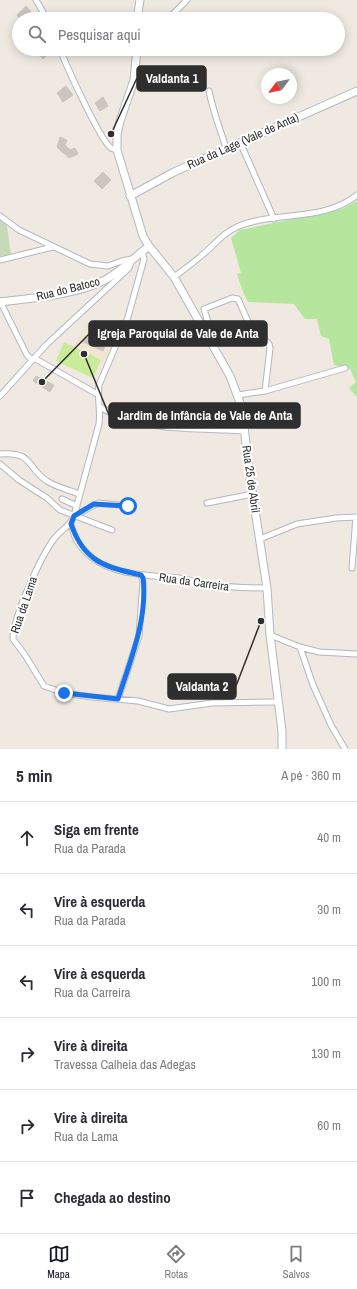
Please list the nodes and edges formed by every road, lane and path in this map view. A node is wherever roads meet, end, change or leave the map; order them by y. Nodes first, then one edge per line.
1 (36, 0) edge
2 (140, 0) edge
3 (187, 0) edge
4 (43, 12) edge
5 (138, 12) edge
6 (175, 12) edge
7 (62, 56) edge
8 (136, 56) edge
9 (209, 91) dead end
10 (357, 91) edge
11 (240, 142) junction
12 (226, 148) junction
13 (117, 150) junction
14 (357, 195) edge
15 (130, 196) junction
16 (0, 216) edge
17 (274, 219) junction
18 (149, 246) junction
19 (53, 247) junction
20 (142, 252) junction
21 (132, 259) junction
22 (0, 260) edge
23 (174, 277) junction
24 (0, 301) edge
25 (204, 332) junction
26 (33, 359) junction
27 (345, 368) dead end
28 (265, 391) junction
29 (97, 394) junction
30 (238, 395) junction
31 (0, 396) edge
32 (100, 407) junction
33 (245, 431) junction
34 (0, 454) edge
35 (0, 464) edge
36 (79, 494) junction
37 (253, 494) junction
38 (62, 499) dead end
39 (207, 503) dead end
40 (77, 506) junction
41 (128, 506) dead end
42 (74, 516) junction
43 (357, 517) edge
44 (71, 524) junction
45 (112, 530) dead end
46 (260, 539) junction
47 (352, 568) dead end
48 (141, 575) junction
49 (267, 588) junction
50 (270, 635) junction
51 (300, 647) junction
52 (357, 654) edge
53 (118, 699) junction
54 (279, 702) junction
55 (282, 749) edge
56 (345, 749) edge

1 - 4 street
2 - 5 main road
3 - 6 street
7 - 13 street
8 - 13 main road, Rua 25 de Abril
9 - 12 street
10 - 11 main road, Rua da Lage (Vale de Anta)
11 - 12 main road, Rua da Lage (Vale de Anta)
11 - 17 street
12 - 15 main road, Rua da Lage (Vale de Anta)
13 - 15 main road, Rua 25 de Abril
14 - 17 street
15 - 18 main road, Rua 25 de Abril
16 - 19 street
17 - 23 street
18 - 20 main road, Rua do Batoco
18 - 23 main road, Rua 25 de Abril
19 - 21 street
19 - 22 street
20 - 21 main road, Rua do Batoco
20 - 29 street
21 - 24 main road, Rua do Batoco
21 - 26 street
23 - 25 main road, Rua 25 de Abril
24 - 26 street
25 - 28 street
25 - 30 main road, Rua 25 de Abril
26 - 29 street
26 - 31 street
27 - 28 street
28 - 30 street
29 - 32 street
30 - 33 main road, Rua 25 de Abril
32 - 33 street
32 - 36 street
33 - 37 main road, Rua 25 de Abril
34 - 36 street
35 - 42 street
36 - 40 street
37 - 39 street
37 - 46 main road, Rua 25 de Abril
38 - 40 street
40 - 42 street
41 - 42 street
42 - 44 street
42 - 45 street
43 - 46 street
43 - 47 street
44 - 48 street, Rua da Carreira
44 - 53 street, Rua da Lama
46 - 49 main road, Rua 25 de Abril
48 - 49 street, Rua da Carreira
48 - 53 street
49 - 50 main road, Rua 25 de Abril
50 - 51 street
50 - 54 main road, Rua 25 de Abril
51 - 52 street
51 - 56 street
53 - 54 street, Rua da Lama
54 - 55 main road, Rua 25 de Abril

